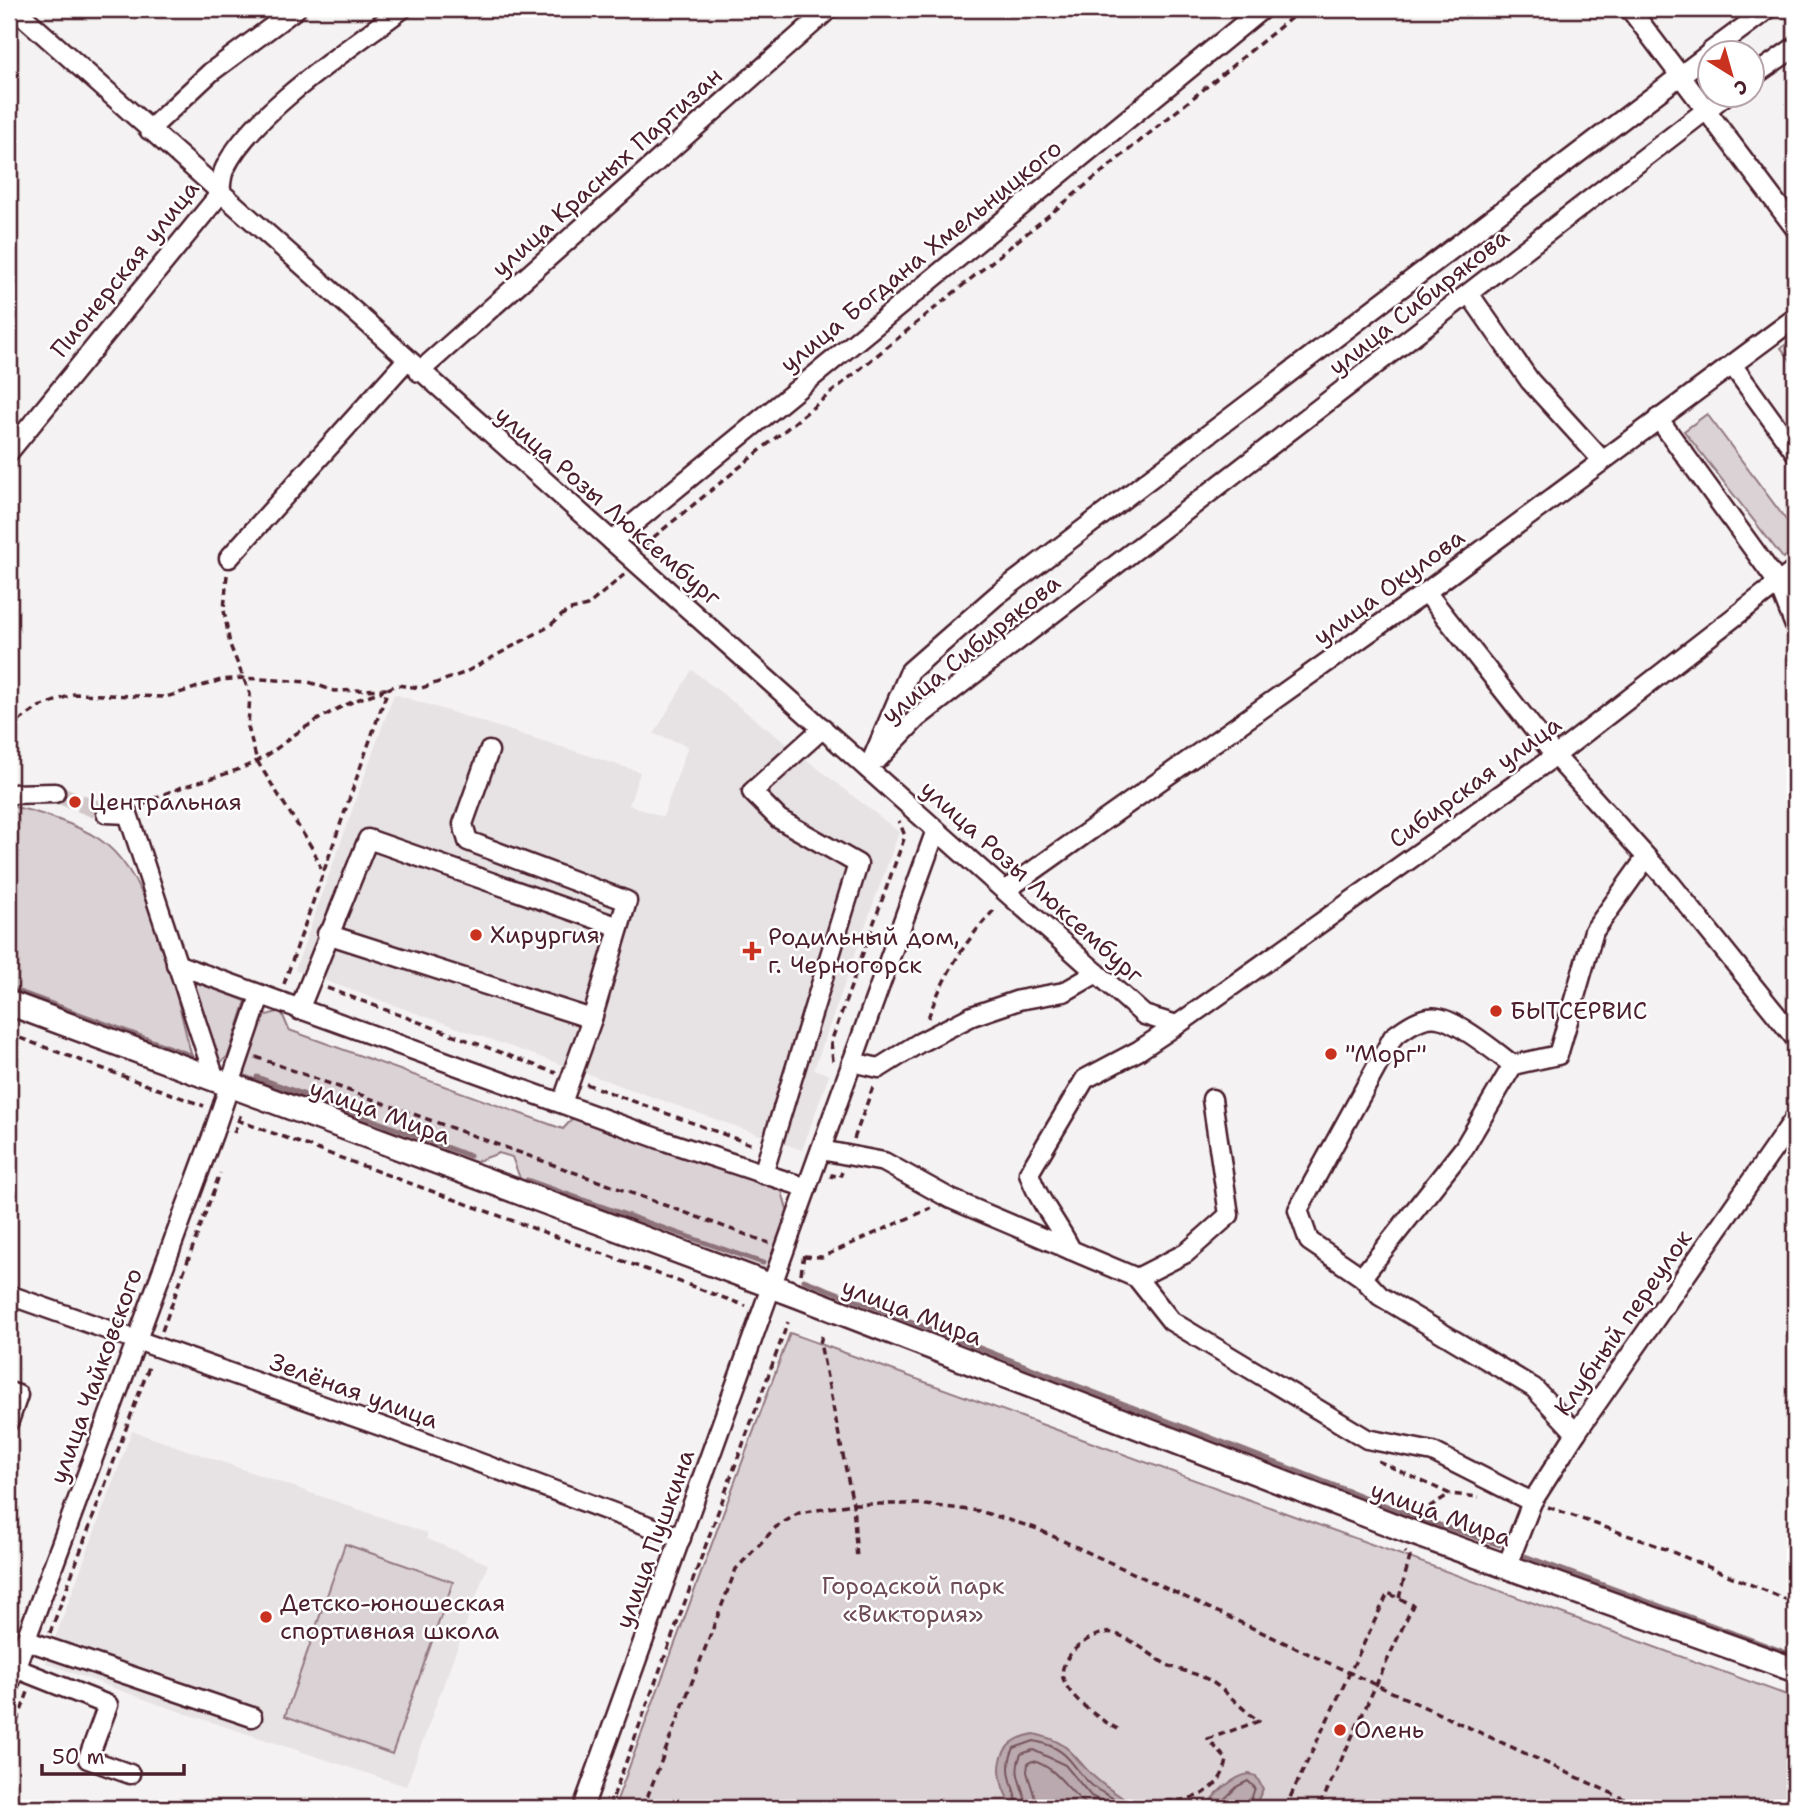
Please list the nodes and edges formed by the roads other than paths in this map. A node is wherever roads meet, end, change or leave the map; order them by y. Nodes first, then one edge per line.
1 (15, 9) edge
2 (296, 9) edge
3 (402, 9) edge
4 (829, 9) edge
5 (1262, 9) edge
6 (1630, 9) edge
7 (1768, 9) edge
8 (1730, 38) edge
9 (1795, 47) edge
10 (1696, 64) edge
11 (1766, 67) edge
12 (1682, 74) junction
13 (1696, 93) edge
14 (1707, 108) joint
15 (149, 130) junction
16 (220, 194) junction
17 (1795, 228) edge
18 (1470, 295) junction
19 (1795, 318) edge
20 (412, 366) junction
21 (1734, 366) junction
22 (1658, 418) junction
23 (9, 452) edge
24 (1795, 452) edge
25 (1601, 459) junction
26 (612, 541) junction
27 (229, 558) road end
28 (1795, 570) edge
29 (1778, 583) junction
30 (1426, 592) junction
31 (1795, 626) edge
32 (823, 728) junction
33 (489, 751) dead end
34 (1555, 756) junction
35 (868, 769) junction
36 (55, 793) tunnel mouth
37 (9, 794) edge
38 (106, 813) tunnel mouth
39 (936, 830) junction
40 (1646, 858) junction
41 (1006, 890) junction
42 (619, 927) junction
43 (327, 934) junction
44 (176, 964) junction
45 (1097, 973) junction
46 (260, 996) junction
47 (9, 1003) edge
48 (299, 1010) junction
49 (592, 1019) junction
50 (1177, 1025) junction
51 (1795, 1038) edge
52 (852, 1062) junction
53 (1513, 1065) junction
54 (222, 1082) junction
55 (1212, 1099) dead end
56 (562, 1103) junction
57 (1795, 1118) edge
58 (821, 1150) junction
59 (763, 1174) junction
60 (807, 1188) junction
61 (1071, 1250) junction
62 (1362, 1277) junction
63 (1137, 1278) junction
64 (772, 1286) junction
65 (9, 1295) edge
66 (135, 1339) junction
67 (9, 1392) edge
68 (9, 1421) edge
69 (1576, 1433) junction
70 (1532, 1502) junction
71 (681, 1538) junction
72 (1507, 1566) junction
73 (25, 1640) junction
74 (1795, 1670) edge
75 (12, 1677) edge
76 (252, 1717) dead end
77 (130, 1774) dead end
78 (583, 1808) edge

1 - 15 street, улица Розы Люксембург
2 - 15 street
3 - 16 street, Пионерская улица
4 - 20 street, улица Красных Партизан
5 - 26 street, улица Богдана Хмельницкого
6 - 12 street
7 - 8 street, улица Сибирякова
9 - 11 street
10 - 12 street, улица Сибирякова
12 - 13 street
12 - 35 street, улица Сибирякова
14 - 17 street
14 - 18 street, улица Сибирякова
15 - 16 street, улица Розы Люксембург
16 - 20 street, улица Розы Люксембург
16 - 23 street, Пионерская улица
18 - 25 street
18 - 35 street, улица Сибирякова
19 - 21 street, улица Окулова
20 - 26 street, улица Розы Люксембург
20 - 27 street, улица Красных Партизан
21 - 22 street, улица Окулова
21 - 24 street
22 - 25 street, улица Окулова
22 - 29 street
25 - 30 street, улица Окулова
26 - 32 street, улица Розы Люксембург
28 - 29 street, Сибирская улица
29 - 31 street
29 - 34 street, Сибирская улица
30 - 34 street
30 - 41 street, улица Окулова
32 - 35 street, улица Розы Люксембург
32 - 59 street
33 - 42 street
34 - 40 street
34 - 50 street, Сибирская улица
35 - 39 street, улица Розы Люксембург
36 - 37 street
38 - 44 street
39 - 41 street, улица Розы Люксембург
39 - 52 street, улица Пушкина
40 - 51 street
40 - 53 street
41 - 45 street, улица Розы Люксембург
42 - 43 street
42 - 49 street
43 - 48 street
43 - 49 street
44 - 46 street
44 - 54 street
45 - 50 street, улица Розы Люксембург
45 - 52 street
46 - 48 street
46 - 54 street, улица Чайковского
47 - 54 main road, улица Мира
48 - 56 street
49 - 56 street
50 - 61 street, Сибирская улица
52 - 58 street, улица Пушкина
53 - 62 street
53 - 62 street
54 - 64 main road, улица Мира
54 - 66 street, улица Чайковского
55 - 63 street
56 - 59 street
57 - 69 street, Клубный переулок
58 - 60 street, улица Пушкина
58 - 61 street
59 - 60 street
60 - 64 street, улица Пушкина
61 - 63 street
62 - 69 street
63 - 70 street
64 - 71 street, улица Пушкина
64 - 72 main road, улица Мира
65 - 66 street, Зелёная улица
66 - 71 street, Зелёная улица
66 - 73 street, улица Чайковского
67 - 68 street
69 - 70 street, Клубный переулок
70 - 72 street, Клубный переулок
71 - 78 street, улица Пушкина
72 - 74 main road, улица Мира
73 - 75 street, улица Чайковского
73 - 76 street
75 - 77 street

